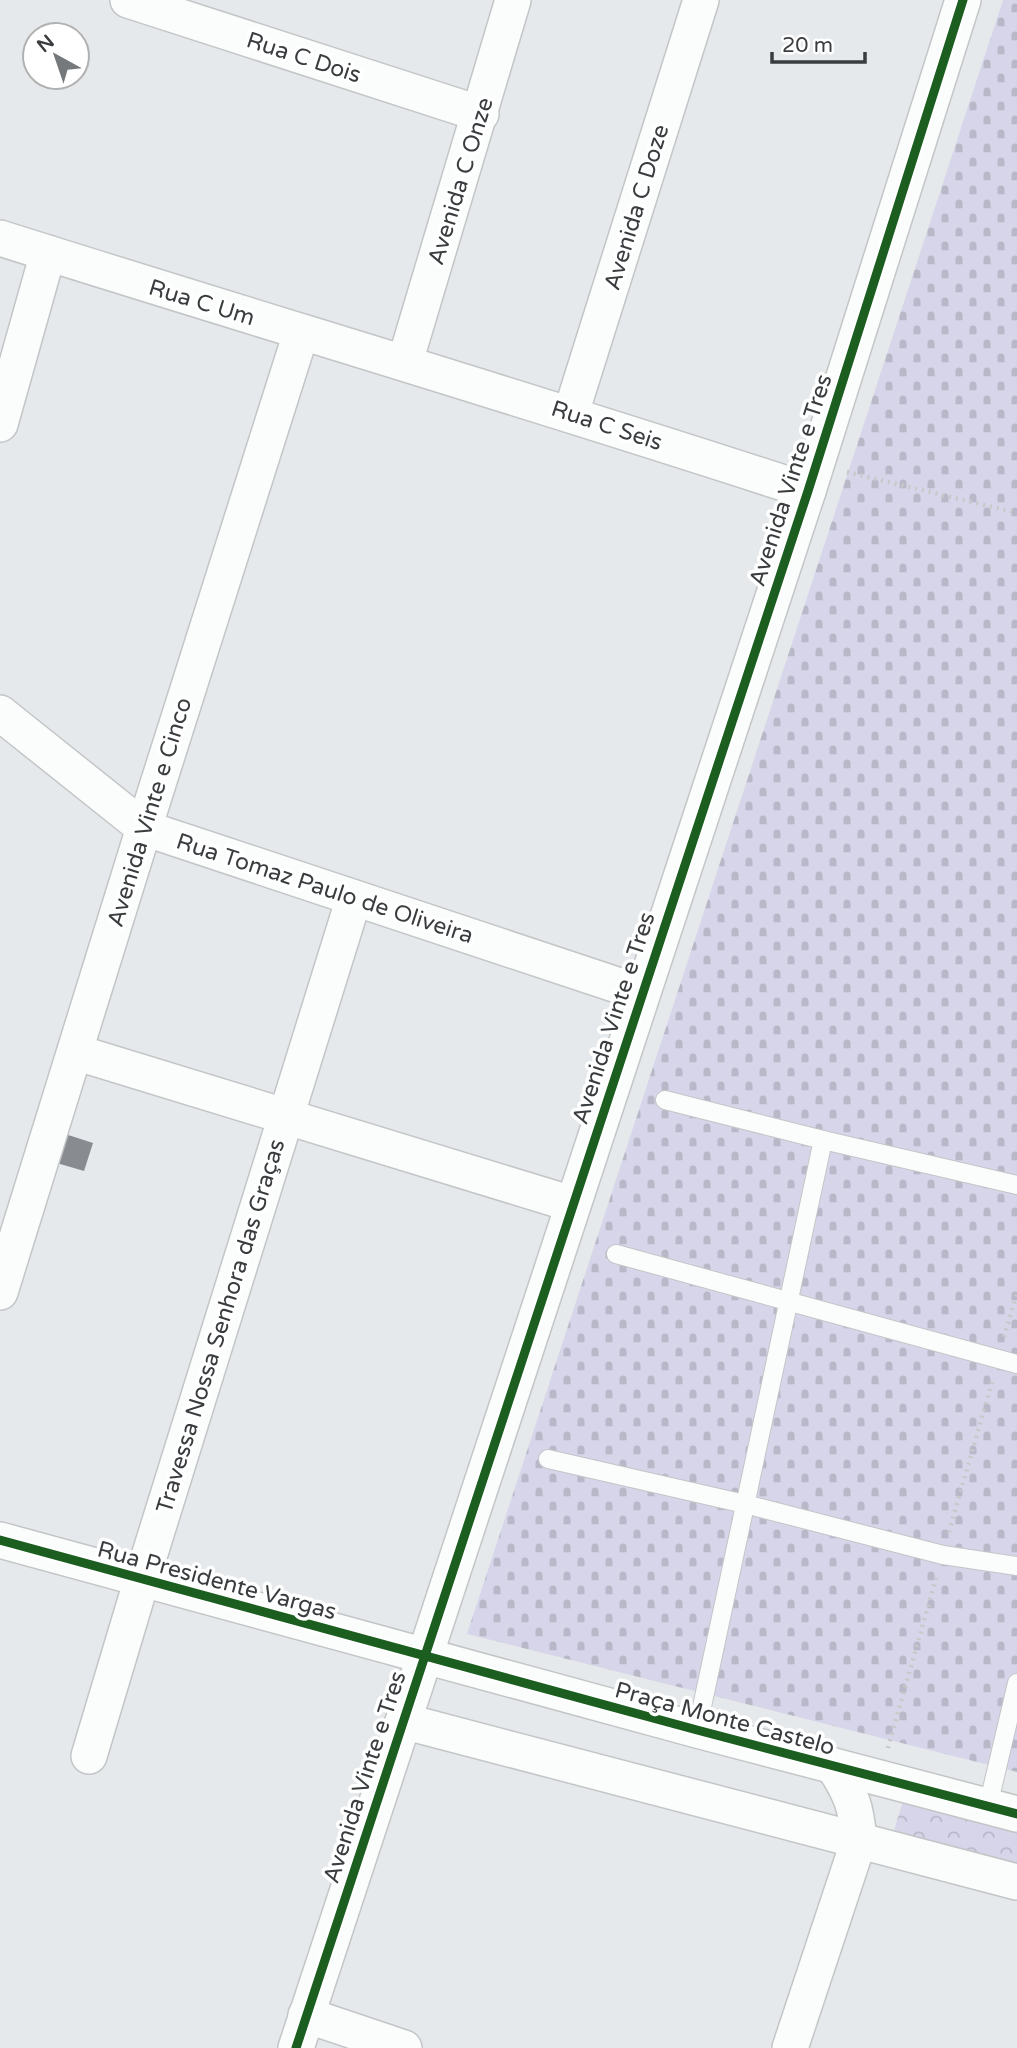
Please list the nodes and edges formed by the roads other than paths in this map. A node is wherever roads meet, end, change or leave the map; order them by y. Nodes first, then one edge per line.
1 (128, 0) edge
2 (513, 0) edge
3 (701, 0) edge
4 (963, 0) edge
5 (481, 114) junction
6 (0, 238) edge
7 (48, 253) junction
8 (302, 333) junction
9 (405, 362) junction
10 (571, 413) junction
11 (0, 424) edge
12 (812, 478) junction
13 (0, 713) edge
14 (144, 828) junction
15 (354, 898) junction
16 (641, 993) junction
17 (75, 1052) junction
18 (665, 1100) dead end
19 (285, 1117) junction
20 (822, 1140) junction
21 (1017, 1185) edge
22 (572, 1204) junction
23 (616, 1254) dead end
24 (0, 1292) edge
25 (788, 1302) junction
26 (1017, 1364) edge
27 (548, 1459) dead end
28 (745, 1504) junction
29 (0, 1540) edge
30 (1017, 1566) edge
31 (142, 1580) junction
32 (423, 1656) junction
33 (1017, 1683) edge
34 (403, 1721) junction
35 (697, 1730) junction
36 (89, 1756) dead end
37 (834, 1767) junction
38 (1003, 1810) edge
39 (859, 1840) junction
40 (1017, 1882) edge
41 (306, 2015) junction
42 (296, 2048) edge
43 (404, 2048) edge
44 (790, 2048) edge

1 - 5 street, Rua C Dois
2 - 5 street, Avenida C Onze
3 - 10 street, Avenida C Doze
4 - 12 street, Avenida Vinte e Tres
5 - 9 street, Avenida C Onze
6 - 7 street, Rua C Um
7 - 8 street, Rua C Um
7 - 11 street
8 - 9 street, Rua C Um
8 - 14 street, Avenida Vinte e Cinco
9 - 10 street, Rua C Seis
10 - 12 street, Rua C Seis
12 - 16 street, Avenida Vinte e Tres
13 - 14 street, Rua Tomaz Paulo de Oliveira
14 - 15 street, Rua Tomaz Paulo de Oliveira
14 - 17 street, Avenida Vinte e Cinco
15 - 16 street, Rua Tomaz Paulo de Oliveira
15 - 19 street, Travessa Nossa Senhora das Graças
16 - 22 street, Avenida Vinte e Tres
17 - 19 street
17 - 24 street, Avenida Vinte e Cinco
18 - 20 lane
19 - 22 street
19 - 31 street, Travessa Nossa Senhora das Graças
20 - 21 lane
20 - 25 lane
22 - 32 street, Avenida Vinte e Tres
23 - 25 lane
25 - 26 lane
25 - 28 lane
27 - 28 lane
28 - 30 lane
28 - 35 lane
29 - 31 street, Rua Presidente Vargas
31 - 32 street, Rua Presidente Vargas
31 - 36 street, Travessa Nossa Senhora das Graças
32 - 34 street, Avenida Vinte e Tres
32 - 35 street, Praça Monte Castelo
33 - 38 lane
34 - 39 street
34 - 41 street, Avenida Vinte e Tres
35 - 37 street, Praça Monte Castelo
37 - 38 street, Praça Monte Castelo
37 - 39 street
39 - 40 street
39 - 44 street
41 - 42 street, Avenida Vinte e Tres
41 - 43 street

